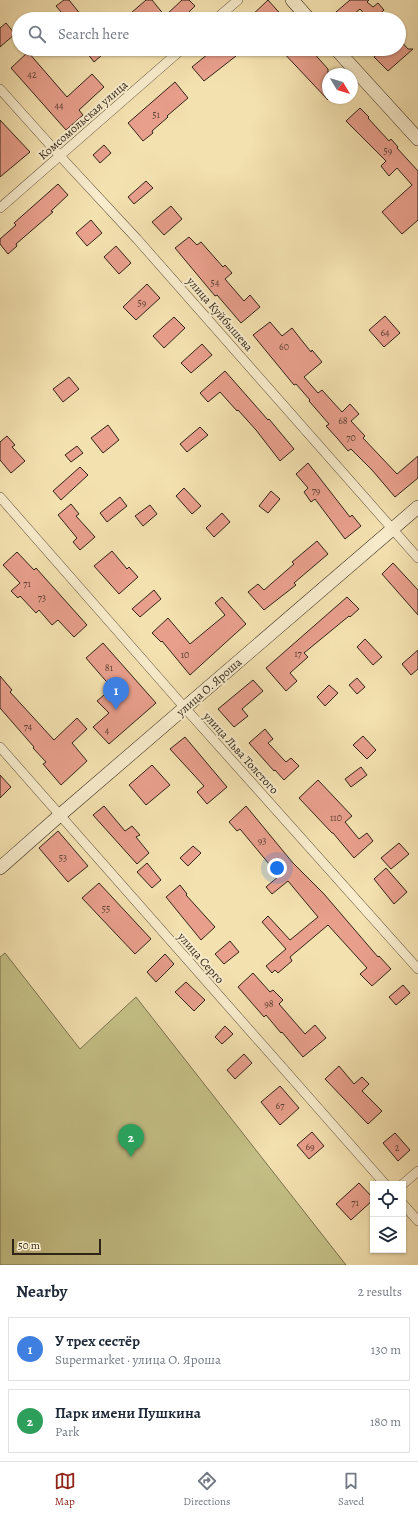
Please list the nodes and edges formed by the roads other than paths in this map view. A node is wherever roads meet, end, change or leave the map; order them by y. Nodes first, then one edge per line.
1 (238, 0) edge
2 (292, 0) edge
3 (224, 12) edge
4 (303, 12) edge
5 (174, 56) edge
6 (342, 56) edge
7 (0, 89) edge
8 (418, 140) edge
9 (60, 156) junction
10 (0, 208) edge
11 (0, 497) edge
12 (418, 507) edge
13 (392, 530) junction
14 (418, 558) edge
15 (185, 708) junction
16 (0, 747) edge
17 (60, 815) junction
18 (0, 868) edge
19 (418, 969) edge
20 (418, 1172) edge
21 (382, 1181) edge
22 (406, 1182) edge
23 (406, 1207) edge
24 (418, 1221) edge

1 - 3 street
2 - 4 main road
5 - 9 street, Комсомольская улица
6 - 8 main road
7 - 9 street, улица Куйбышева
9 - 10 street, Комсомольская улица
9 - 13 street, улица Куйбышева
11 - 15 street, улица Льва Толстого
12 - 13 main road, улица О. Яроша
13 - 14 street, улица Куйбышева
13 - 15 main road, улица О. Яроша
15 - 17 main road, улица О. Яроша
15 - 19 street, улица Льва Толстого
16 - 17 street, улица Серго
17 - 18 main road, улица О. Яроша
17 - 21 street, улица Серго
20 - 22 street
23 - 24 street

